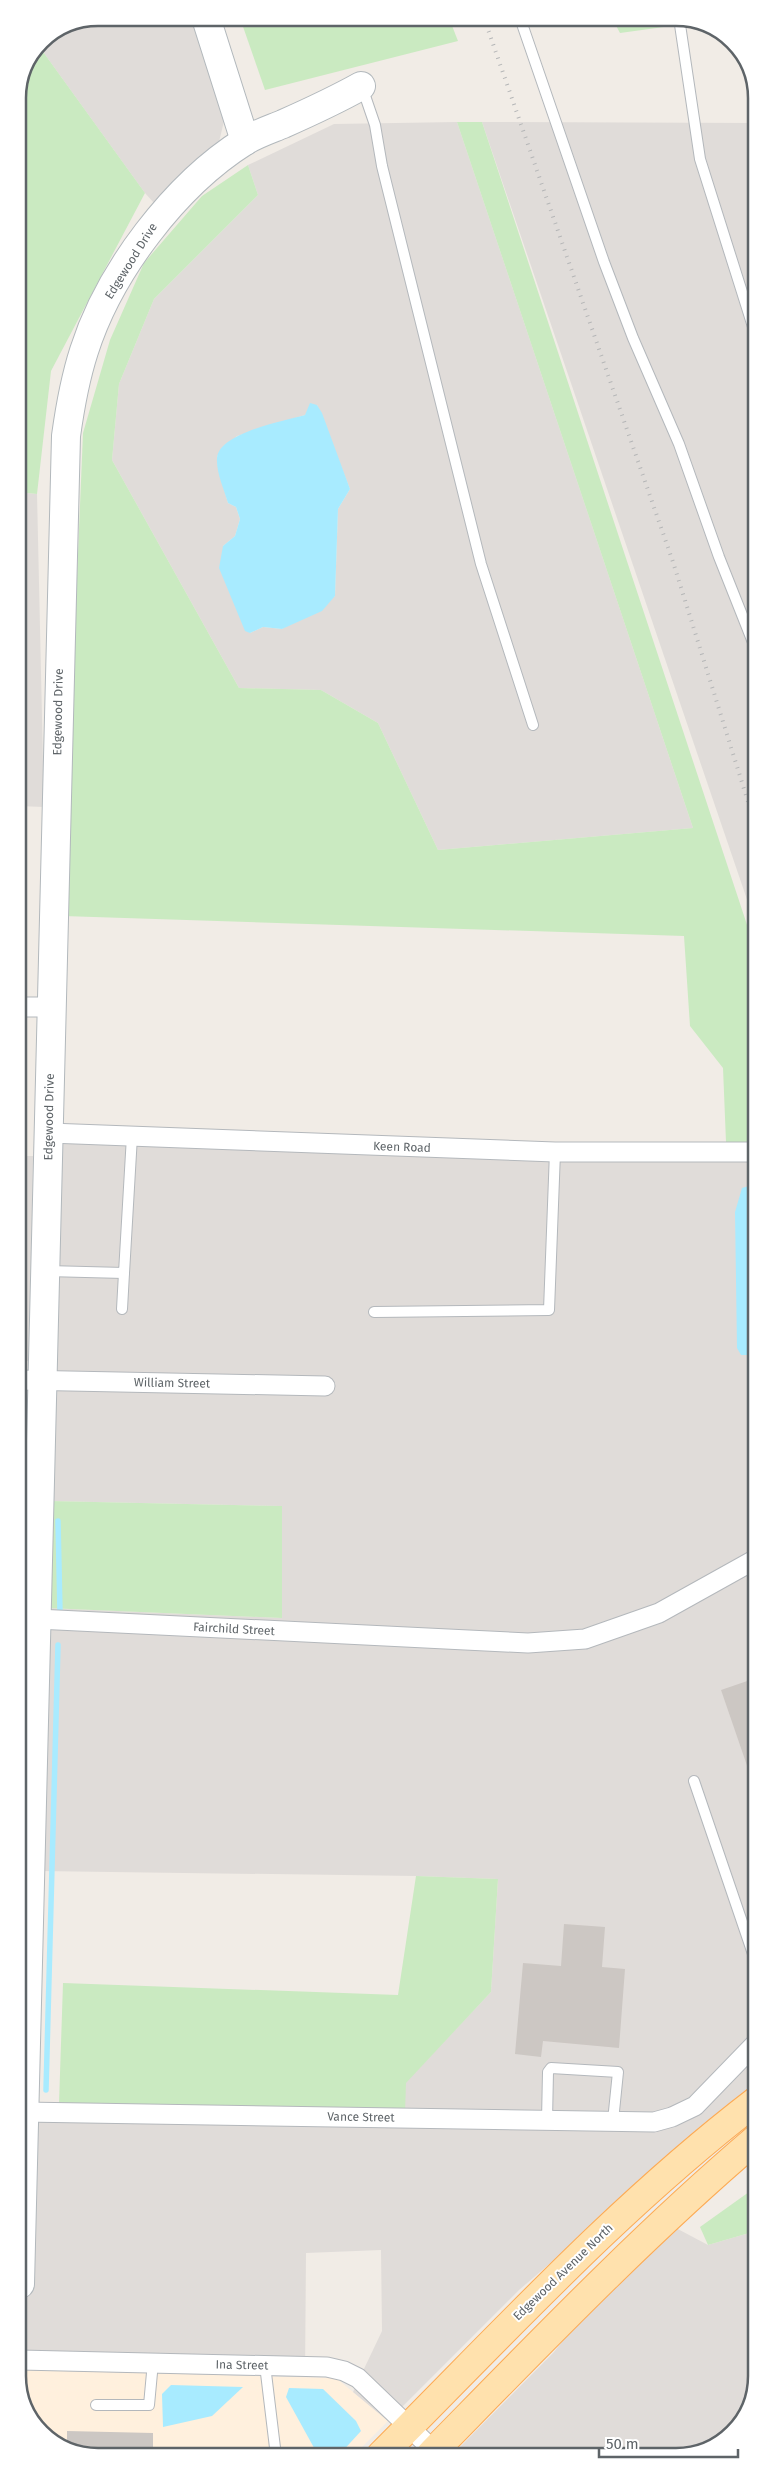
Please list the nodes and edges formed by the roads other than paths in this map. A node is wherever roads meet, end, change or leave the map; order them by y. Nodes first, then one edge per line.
1 (209, 26) edge
2 (523, 26) edge
3 (680, 26) edge
4 (361, 86) joint
5 (245, 141) junction
6 (748, 311) edge
7 (748, 630) edge
8 (533, 725) dead end
9 (26, 1007) edge
10 (51, 1007) junction
11 (49, 1133) junction
12 (132, 1136) junction
13 (555, 1152) junction
14 (748, 1152) edge
15 (45, 1271) junction
16 (124, 1273) junction
17 (122, 1308) dead end
18 (374, 1312) dead end
19 (30, 1380) edge
20 (325, 1386) dead end
21 (748, 1563) edge
22 (37, 1619) junction
23 (694, 1781) dead end
24 (748, 1933) edge
25 (26, 2006) edge
26 (748, 2051) edge
27 (748, 2107) edge
28 (26, 2112) edge
29 (547, 2120) junction
30 (613, 2121) junction
31 (748, 2146) edge
32 (26, 2360) edge
33 (152, 2362) junction
34 (265, 2365) junction
35 (96, 2405) dead end
36 (409, 2427) junction
37 (275, 2448) edge
38 (388, 2448) edge
39 (428, 2448) edge
40 (440, 2448) edge

1 - 5 street
2 - 7 lane
3 - 6 lane
4 - 5 street, Edgewood Drive
4 - 8 lane
5 - 10 street, Edgewood Drive
9 - 10 street
10 - 11 street, Edgewood Drive
11 - 12 street, Keen Road
11 - 15 street, Edgewood Drive
12 - 13 street, Keen Road
12 - 16 lane
13 - 14 street, Keen Road
13 - 18 lane
15 - 16 lane
15 - 19 street, Edgewood Drive
16 - 17 lane
19 - 20 street, William Street
19 - 22 street, Edgewood Drive
21 - 22 street, Fairchild Street
22 - 25 street, Edgewood Drive
23 - 24 lane
26 - 30 street, Vance Street
27 - 36 main road, Edgewood Avenue North
28 - 29 street, Vance Street
29 - 30 street, Vance Street
29 - 30 lane
31 - 40 main road
32 - 33 street, Ina Street
33 - 34 street, Ina Street
33 - 35 lane
34 - 36 street, Ina Street
34 - 37 lane
36 - 38 main road, Edgewood Avenue North
36 - 39 street, Ina Street

